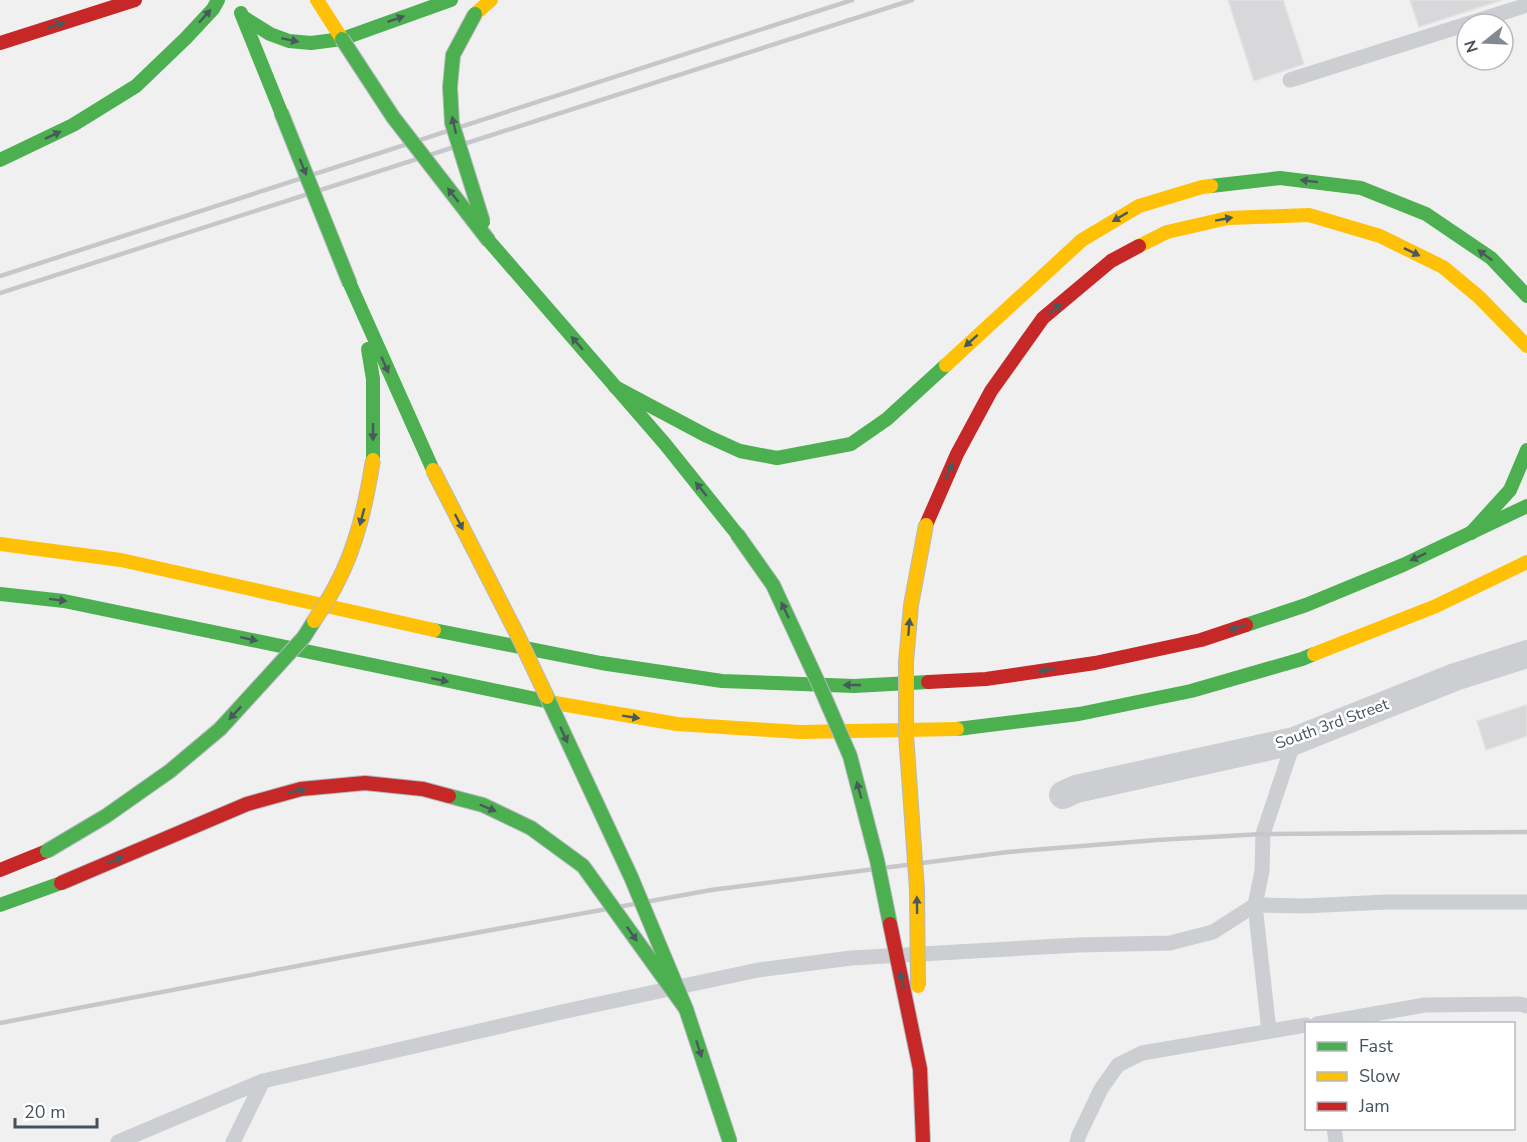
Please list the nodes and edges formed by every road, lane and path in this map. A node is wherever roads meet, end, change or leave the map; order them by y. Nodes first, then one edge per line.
1 (135, 0) edge
2 (218, 0) edge
3 (236, 0) edge
4 (317, 0) edge
5 (451, 0) edge
6 (492, 0) edge
7 (1527, 5) edge
8 (243, 17) junction
9 (342, 39) junction
10 (0, 43) edge
11 (1290, 81) dead end
12 (0, 160) edge
13 (489, 242) junction
14 (1527, 296) edge
15 (361, 312) junction
16 (1527, 346) edge
17 (615, 387) junction
18 (1527, 450) edge
19 (1527, 506) edge
20 (1471, 532) junction
21 (0, 544) edge
22 (1527, 562) edge
23 (0, 594) edge
24 (1527, 654) edge
25 (1294, 741) junction
26 (1063, 795) dead end
27 (0, 870) edge
28 (1527, 902) edge
29 (0, 905) edge
30 (1255, 905) junction
31 (1527, 1006) edge
32 (686, 1009) junction
33 (1325, 1022) edge
34 (1305, 1025) edge
35 (1269, 1031) junction
36 (920, 1069) junction
37 (263, 1081) junction
38 (118, 1142) edge
39 (233, 1142) edge
40 (730, 1142) edge
41 (923, 1142) edge
42 (1077, 1142) edge

10 -> 1 main road
12 -> 2 main road
3 - 8 main road
4 - 9 main road
9 -> 5 main road
13 -> 6 main road, bridge
7 - 11 lane
8 -> 9 main road
8 -> 15 main road, bridge
13 -> 9 main road, bridge
17 -> 13 main road
14 -> 17 main road
15 -> 27 main road, bridge
15 -> 32 main road, bridge
36 -> 16 main road, bridge
36 -> 17 main road, bridge
18 - 20 main road
19 - 20 main road
20 -> 21 main road
23 -> 22 main road
24 - 25 street, South 3rd Street
25 - 26 street, South 3rd Street
25 - 30 lane
28 - 30 lane
29 -> 32 main road, bridge
30 - 35 lane
30 - 37 lane
31 - 33 lane
32 -> 40 main road, bridge
34 - 35 lane
35 - 42 lane
36 - 41 main road, bridge
37 - 38 lane
37 - 39 lane

